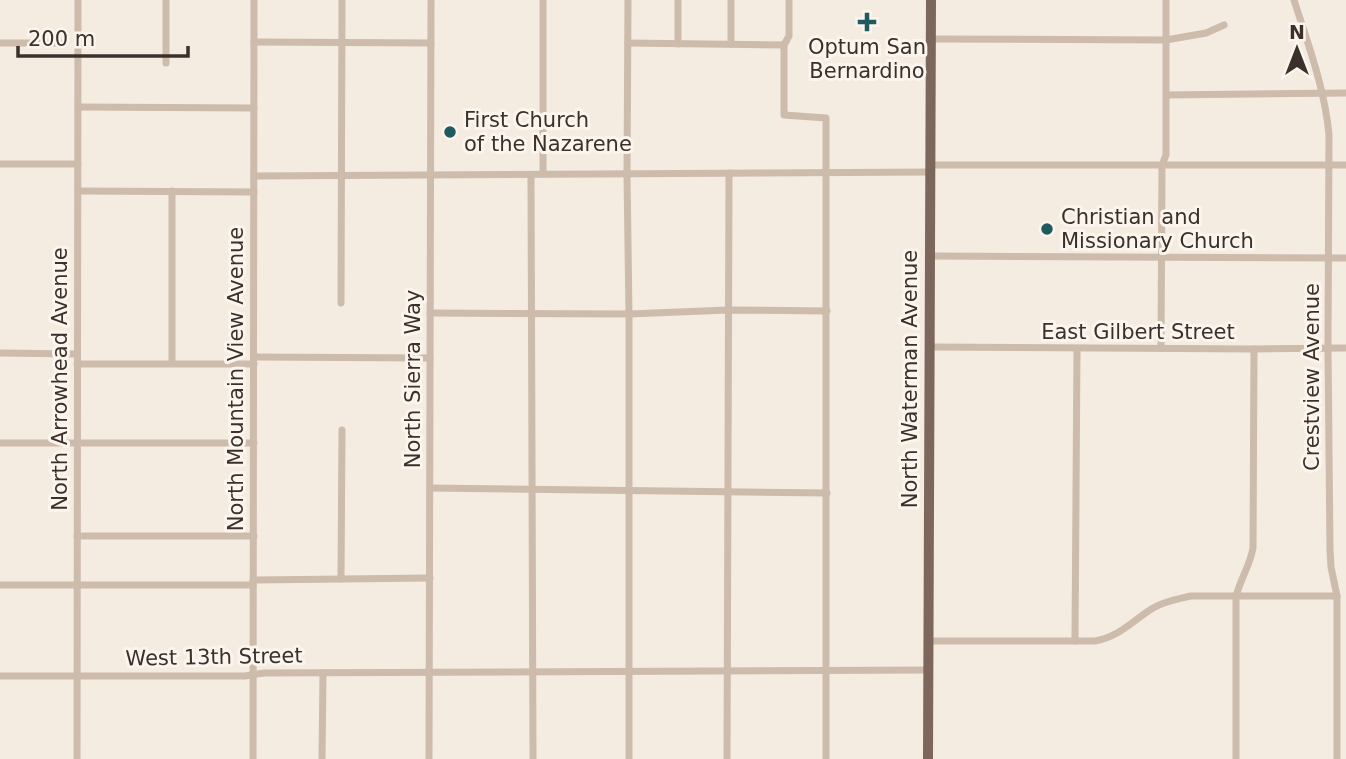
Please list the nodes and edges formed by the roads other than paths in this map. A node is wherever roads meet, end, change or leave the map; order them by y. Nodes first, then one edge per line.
1 (78, 0) edge
2 (166, 0) edge
3 (254, 0) edge
4 (342, 0) edge
5 (431, 0) edge
6 (543, 0) edge
7 (628, 0) edge
8 (678, 0) edge
9 (731, 0) edge
10 (789, 0) edge
11 (930, 0) edge
12 (1166, 0) edge
13 (1294, 0) edge
14 (1224, 25) dead end
15 (930, 38) junction
16 (1166, 40) junction
17 (254, 42) junction
18 (0, 43) edge
19 (63, 43) dead end
20 (342, 43) junction
21 (431, 43) junction
22 (628, 43) junction
23 (678, 44) junction
24 (731, 44) junction
25 (784, 45) junction
26 (166, 63) dead end
27 (1346, 93) edge
28 (1321, 94) junction
29 (1167, 95) junction
30 (78, 107) junction
31 (254, 108) junction
32 (0, 164) edge
33 (78, 164) junction
34 (1329, 164) junction
35 (1346, 164) edge
36 (1162, 165) junction
37 (930, 168) junction
38 (730, 173) junction
39 (827, 173) junction
40 (543, 174) junction
41 (627, 174) junction
42 (429, 175) junction
43 (531, 175) junction
44 (254, 176) junction
45 (342, 176) junction
46 (78, 191) junction
47 (172, 191) junction
48 (254, 192) junction
49 (930, 256) junction
50 (1161, 258) junction
51 (1329, 258) junction
52 (1346, 258) edge
53 (341, 303) dead end
54 (728, 310) junction
55 (827, 311) junction
56 (430, 313) junction
57 (530, 313) junction
58 (629, 314) junction
59 (929, 347) junction
60 (1161, 348) junction
61 (1328, 348) junction
62 (1346, 348) edge
63 (1077, 349) junction
64 (1254, 349) junction
65 (0, 354) edge
66 (77, 354) junction
67 (430, 358) junction
68 (254, 360) junction
69 (172, 363) junction
70 (77, 364) junction
71 (342, 430) dead end
72 (0, 443) edge
73 (77, 443) junction
74 (254, 443) junction
75 (430, 488) junction
76 (531, 488) junction
77 (629, 491) junction
78 (728, 493) junction
79 (827, 494) junction
80 (77, 536) junction
81 (254, 536) junction
82 (430, 578) junction
83 (341, 579) junction
84 (253, 582) junction
85 (0, 585) edge
86 (77, 585) junction
87 (1337, 596) junction
88 (1236, 597) junction
89 (929, 641) junction
90 (1075, 641) junction
91 (929, 670) junction
92 (533, 671) junction
93 (629, 671) junction
94 (727, 671) junction
95 (827, 671) junction
96 (430, 672) junction
97 (323, 673) junction
98 (253, 675) junction
99 (0, 676) edge
100 (77, 676) junction
101 (77, 759) edge
102 (253, 759) edge
103 (322, 759) edge
104 (429, 759) edge
105 (533, 759) edge
106 (629, 759) edge
107 (727, 759) edge
108 (826, 759) edge
109 (928, 759) edge
110 (1236, 759) edge
111 (1337, 759) edge

1 - 30 street, North Arrowhead Avenue
2 - 26 street
3 - 17 street, North Mountain View Avenue
4 - 20 street
5 - 21 street, North Sierra Way
6 - 40 street
7 - 22 street
8 - 23 street
9 - 24 street
10 - 25 street
11 - 15 main road, North Waterman Avenue
12 - 16 street
13 - 28 street, Crestview Avenue
14 - 16 street
15 - 16 street
15 - 37 main road, North Waterman Avenue
16 - 29 street
17 - 20 street
17 - 31 street, North Mountain View Avenue
18 - 19 street
20 - 21 street
20 - 45 street
21 - 42 street, North Sierra Way
22 - 23 street
22 - 41 street
23 - 24 street
24 - 25 street
25 - 39 street
27 - 28 street
28 - 29 street
28 - 34 street, Crestview Avenue
29 - 36 street
30 - 31 street
30 - 33 street, North Arrowhead Avenue
31 - 44 street, North Mountain View Avenue
32 - 33 street
33 - 46 street, North Arrowhead Avenue
34 - 35 street
34 - 36 street
34 - 51 street, Crestview Avenue
36 - 37 street
36 - 50 street
37 - 39 street
37 - 49 main road, North Waterman Avenue
38 - 39 street
38 - 41 street
38 - 54 street
39 - 55 street
40 - 41 street
40 - 43 street
41 - 58 street
42 - 43 street
42 - 45 street
42 - 56 street, North Sierra Way
43 - 57 street
44 - 45 street
44 - 48 street, North Mountain View Avenue
45 - 53 street
46 - 47 street
46 - 66 street, North Arrowhead Avenue
47 - 48 street
47 - 69 street
48 - 68 street, North Mountain View Avenue
49 - 50 street
49 - 59 main road, North Waterman Avenue
50 - 51 street
50 - 60 street
51 - 52 street
51 - 61 street, Crestview Avenue
54 - 55 street
54 - 58 street
54 - 78 street
55 - 79 street
56 - 57 street
56 - 67 street, North Sierra Way
57 - 58 street
57 - 76 street
58 - 77 street
59 - 63 street, East Gilbert Street
59 - 89 main road, North Waterman Avenue
60 - 63 street, East Gilbert Street
60 - 64 street, East Gilbert Street
61 - 62 street, East Gilbert Street
61 - 64 street, East Gilbert Street
61 - 87 street, Crestview Avenue
63 - 90 street
64 - 88 street
65 - 66 street
66 - 70 street, North Arrowhead Avenue
67 - 68 street
67 - 75 street, North Sierra Way
68 - 69 street
68 - 74 street, North Mountain View Avenue
69 - 70 street
70 - 73 street, North Arrowhead Avenue
71 - 83 street
72 - 73 street
73 - 74 street
73 - 80 street, North Arrowhead Avenue
74 - 81 street, North Mountain View Avenue
75 - 76 street
75 - 82 street, North Sierra Way
76 - 77 street
76 - 92 street
77 - 78 street
77 - 93 street
78 - 79 street
78 - 94 street
79 - 95 street
80 - 81 street
80 - 86 street, North Arrowhead Avenue
81 - 84 street, North Mountain View Avenue
82 - 83 street
82 - 96 street, North Sierra Way
83 - 84 street
84 - 86 street
84 - 98 street, North Mountain View Avenue
85 - 86 street
86 - 100 street, North Arrowhead Avenue
87 - 88 street
87 - 111 street, Crestview Avenue
88 - 90 street
88 - 110 street
89 - 90 street
89 - 91 main road, North Waterman Avenue
91 - 95 street, West 13th Street
91 - 109 main road, North Waterman Avenue
92 - 93 street, West 13th Street
92 - 96 street, West 13th Street
92 - 105 street
93 - 94 street, West 13th Street
93 - 106 street
94 - 95 street, West 13th Street
94 - 107 street
95 - 108 street
96 - 97 street, West 13th Street
96 - 104 street, North Sierra Way
97 - 98 street, West 13th Street
97 - 103 street
98 - 100 street, West 13th Street
98 - 102 street, North Mountain View Avenue
99 - 100 street, West 13th Street
100 - 101 street, North Arrowhead Avenue

